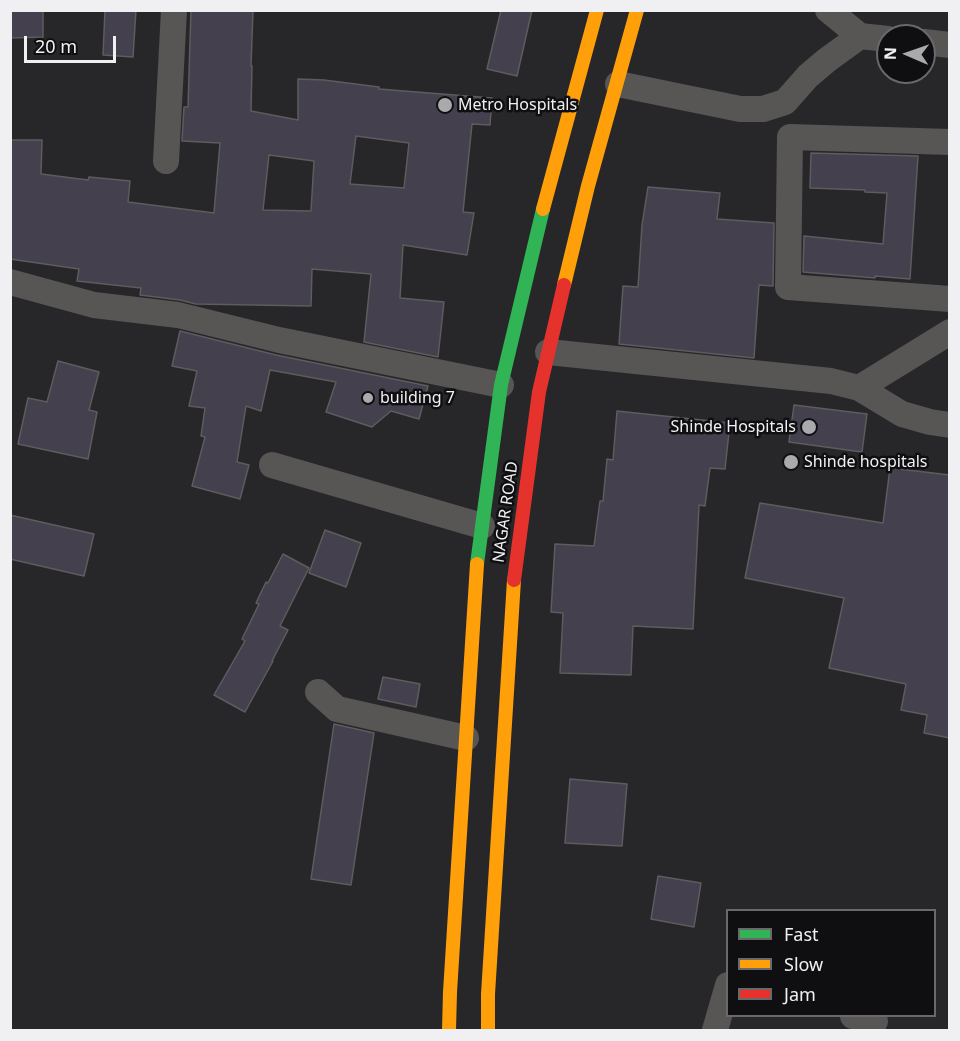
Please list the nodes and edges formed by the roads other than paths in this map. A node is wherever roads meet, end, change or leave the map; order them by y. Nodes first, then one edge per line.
1 (174, 10) edge
2 (597, 10) edge
3 (637, 10) edge
4 (828, 10) edge
5 (860, 36) junction
6 (876, 38) edge
7 (618, 84) junction
8 (950, 142) edge
9 (166, 161) dead end
10 (10, 282) edge
11 (950, 298) edge
12 (950, 332) edge
13 (548, 352) junction
14 (501, 385) junction
15 (859, 388) junction
16 (950, 425) edge
17 (272, 465) dead end
18 (482, 526) junction
19 (318, 692) dead end
20 (466, 738) junction
21 (726, 992) edge
22 (857, 1017) edge
23 (449, 1030) edge
24 (488, 1030) edge
25 (715, 1030) edge
26 (871, 1030) edge

1 - 9 street
2 - 14 highway, NAGAR ROAD
3 - 7 highway, NAGAR ROAD
4 - 5 street
5 - 6 street
5 - 7 street
7 - 13 highway, NAGAR ROAD
8 - 11 street
10 - 14 street
12 - 15 street
13 - 15 street
13 - 24 highway, NAGAR ROAD
14 - 18 highway, NAGAR ROAD
15 - 16 street
17 - 18 street
18 - 20 highway, NAGAR ROAD
19 - 20 street
20 - 23 highway, NAGAR ROAD
21 - 25 street
22 - 26 street

